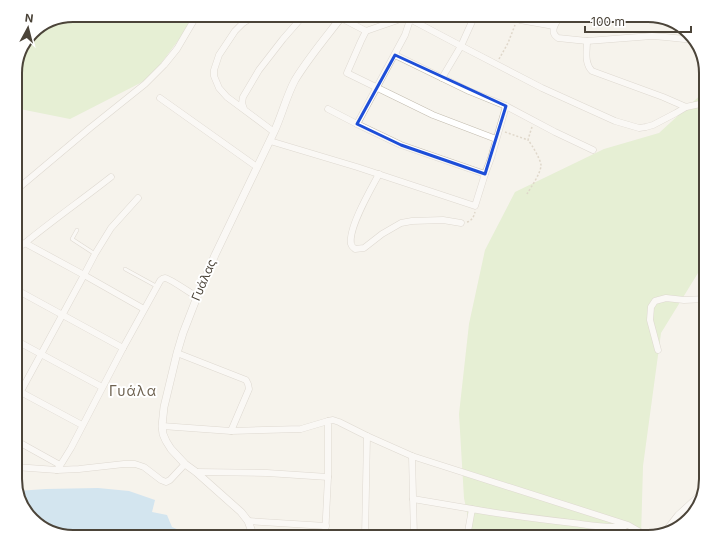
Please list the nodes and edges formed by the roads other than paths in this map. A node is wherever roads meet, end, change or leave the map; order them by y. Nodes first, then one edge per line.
1 (193, 22) edge
2 (245, 22) edge
3 (298, 22) edge
4 (338, 22) edge
5 (351, 22) edge
6 (393, 22) edge
7 (408, 22) edge
8 (420, 22) edge
9 (472, 22) edge
10 (536, 22) edge
11 (556, 22) edge
12 (554, 26) junction
13 (366, 31) junction
14 (686, 39) edge
15 (587, 41) junction
16 (461, 46) junction
17 (395, 55) junction
18 (442, 78) junction
19 (377, 88) junction
20 (160, 98) dead end
21 (699, 104) edge
22 (506, 106) junction
23 (686, 107) junction
24 (244, 109) junction
25 (328, 109) dead end
26 (357, 124) junction
27 (274, 132) junction
28 (496, 139) junction
29 (270, 141) junction
30 (593, 150) dead end
31 (257, 168) junction
32 (379, 174) junction
33 (485, 174) junction
34 (111, 177) dead end
35 (22, 185) edge
36 (138, 198) dead end
37 (461, 223) road end
38 (77, 230) dead end
39 (25, 243) junction
40 (22, 245) edge
41 (95, 254) junction
42 (125, 269) dead end
43 (84, 275) junction
44 (156, 286) junction
45 (22, 293) edge
46 (197, 297) junction
47 (699, 299) edge
48 (144, 309) junction
49 (62, 315) junction
50 (22, 344) edge
51 (123, 348) junction
52 (658, 350) dead end
53 (177, 353) junction
54 (41, 354) junction
55 (22, 384) edge
56 (102, 387) junction
57 (22, 392) edge
58 (328, 421) junction
59 (82, 425) junction
60 (162, 426) junction
61 (231, 431) junction
62 (367, 436) junction
63 (22, 444) edge
64 (412, 456) junction
65 (185, 464) junction
66 (58, 467) junction
67 (22, 468) edge
68 (196, 472) junction
69 (328, 477) junction
70 (414, 499) junction
71 (694, 502) edge
72 (472, 509) junction
73 (248, 521) junction
74 (628, 525) junction
75 (670, 525) edge
76 (326, 526) junction
77 (621, 526) junction
78 (251, 530) edge
79 (326, 530) edge
80 (365, 530) edge
81 (414, 530) edge
82 (468, 530) edge
83 (621, 530) edge
84 (637, 530) edge

1 - 35 street
2 - 24 street
3 - 24 street
4 - 27 street, Γυάλας
5 - 13 street
6 - 13 street
7 - 17 street
8 - 16 street
9 - 16 street
10 - 12 street
11 - 12 street
12 - 15 street
13 - 19 street
14 - 15 street
15 - 23 street
16 - 18 street
16 - 23 street
17 - 18 street
17 - 19 street
18 - 22 street
19 - 26 street
19 - 28 street
20 - 31 street
21 - 23 street
22 - 28 street
22 - 30 street
24 - 27 street
25 - 26 street
26 - 33 street
27 - 29 street, Γυάλας
28 - 33 street
29 - 31 street, Γυάλας
29 - 32 street
31 - 46 street, Γυάλας
32 - 33 street
32 - 37 street
34 - 39 street
36 - 41 street
38 - 41 lane
39 - 40 street
39 - 43 street
41 - 43 street
42 - 44 lane
43 - 48 street
43 - 49 street
44 - 46 street
44 - 48 street
45 - 49 street
46 - 53 street, Γυάλας
47 - 52 street
48 - 51 street
49 - 51 street
49 - 54 street
50 - 54 street
51 - 56 street
53 - 60 street, Γυάλας
53 - 61 street
54 - 55 street
54 - 56 street
56 - 59 street
57 - 59 street
58 - 61 street
58 - 62 street
58 - 69 street
59 - 66 street
60 - 61 street
60 - 65 street, Γυάλας
62 - 64 street
62 - 80 street
63 - 66 street
64 - 70 street
64 - 74 street
65 - 66 street
65 - 68 street, Γυάλας
66 - 67 street
68 - 69 street
68 - 73 street, Γυάλας
69 - 76 street
70 - 72 street
70 - 81 street
71 - 75 street
72 - 77 street
72 - 82 street
73 - 76 street
73 - 78 street, Γυάλας
74 - 77 street
74 - 84 street
76 - 79 street
77 - 83 street

